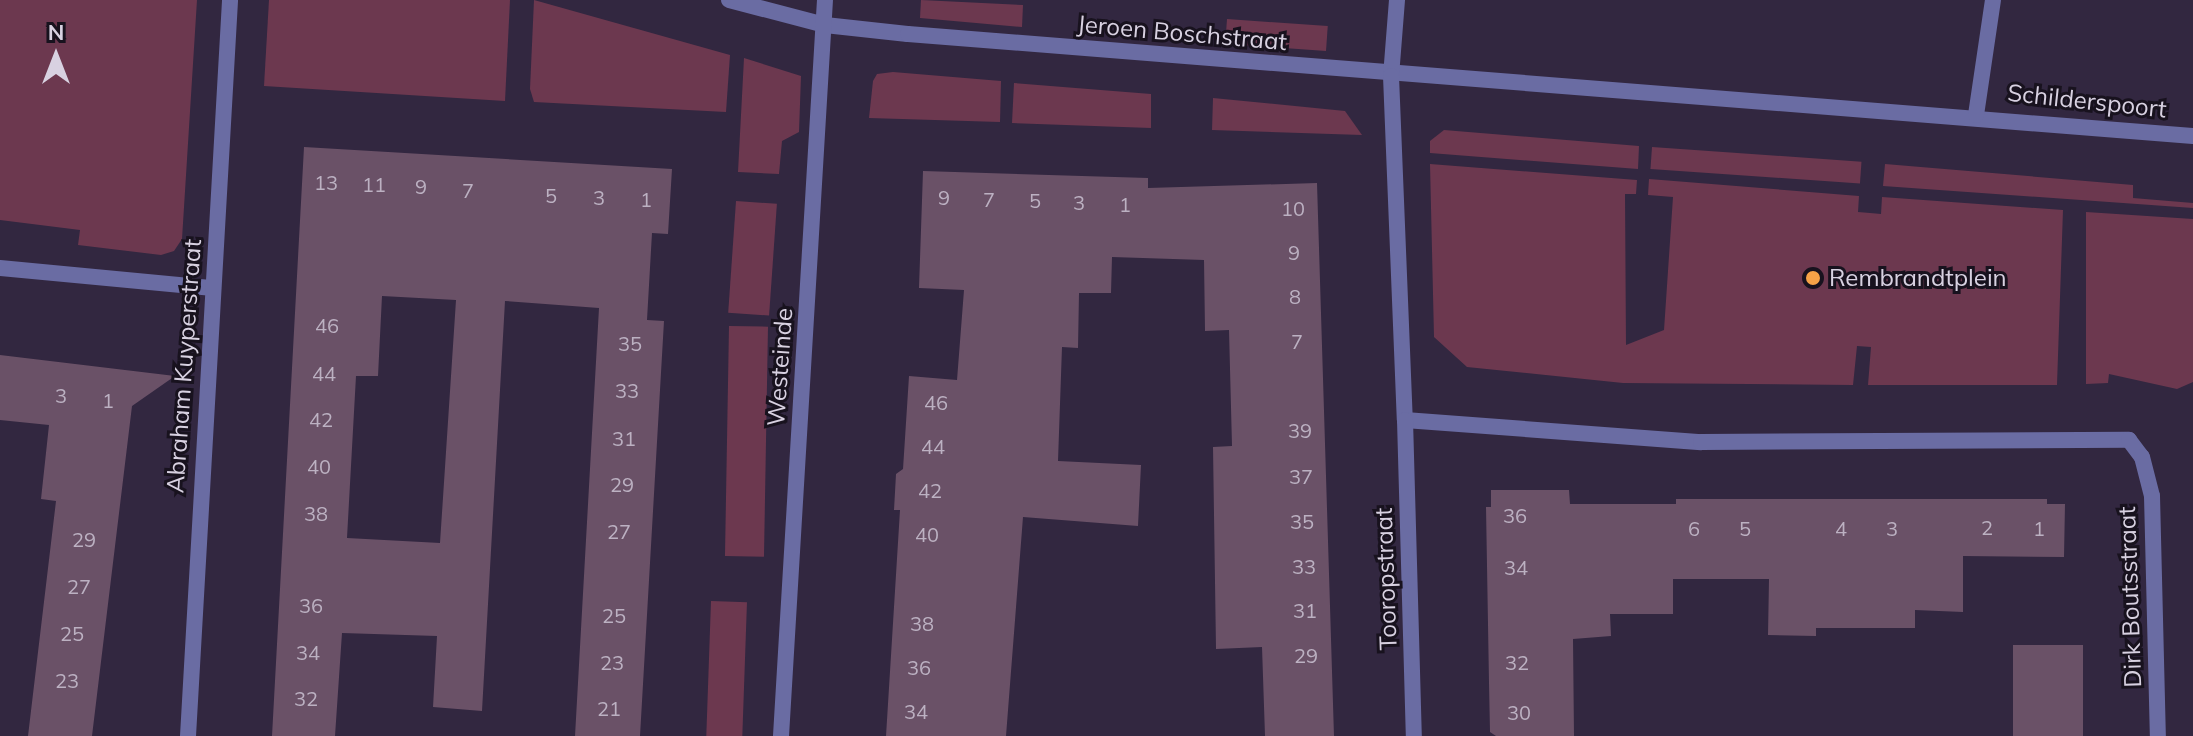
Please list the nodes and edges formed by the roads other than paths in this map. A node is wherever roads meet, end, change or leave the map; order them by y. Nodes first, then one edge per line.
1 (230, 0) edge
2 (729, 0) edge
3 (825, 0) edge
4 (1397, 0) edge
5 (1993, 0) edge
6 (825, 25) junction
7 (1391, 76) junction
8 (1976, 115) junction
9 (2193, 136) edge
10 (0, 268) edge
11 (213, 288) junction
12 (1405, 420) junction
13 (188, 736) edge
14 (781, 736) edge
15 (1414, 736) edge
16 (2158, 736) edge

1 - 11 street, Abraham Kuyperstraat
2 - 6 street, Jeroen Boschstraat
3 - 6 street, Westeinde
4 - 7 street
5 - 8 street
6 - 7 street, Jeroen Boschstraat
6 - 14 street, Westeinde
7 - 8 street
7 - 12 street
8 - 9 street, Schilderspoort
10 - 11 street
11 - 13 street, Abraham Kuyperstraat
12 - 15 street, Tooropstraat
12 - 16 street, Dirk Boutsstraat

